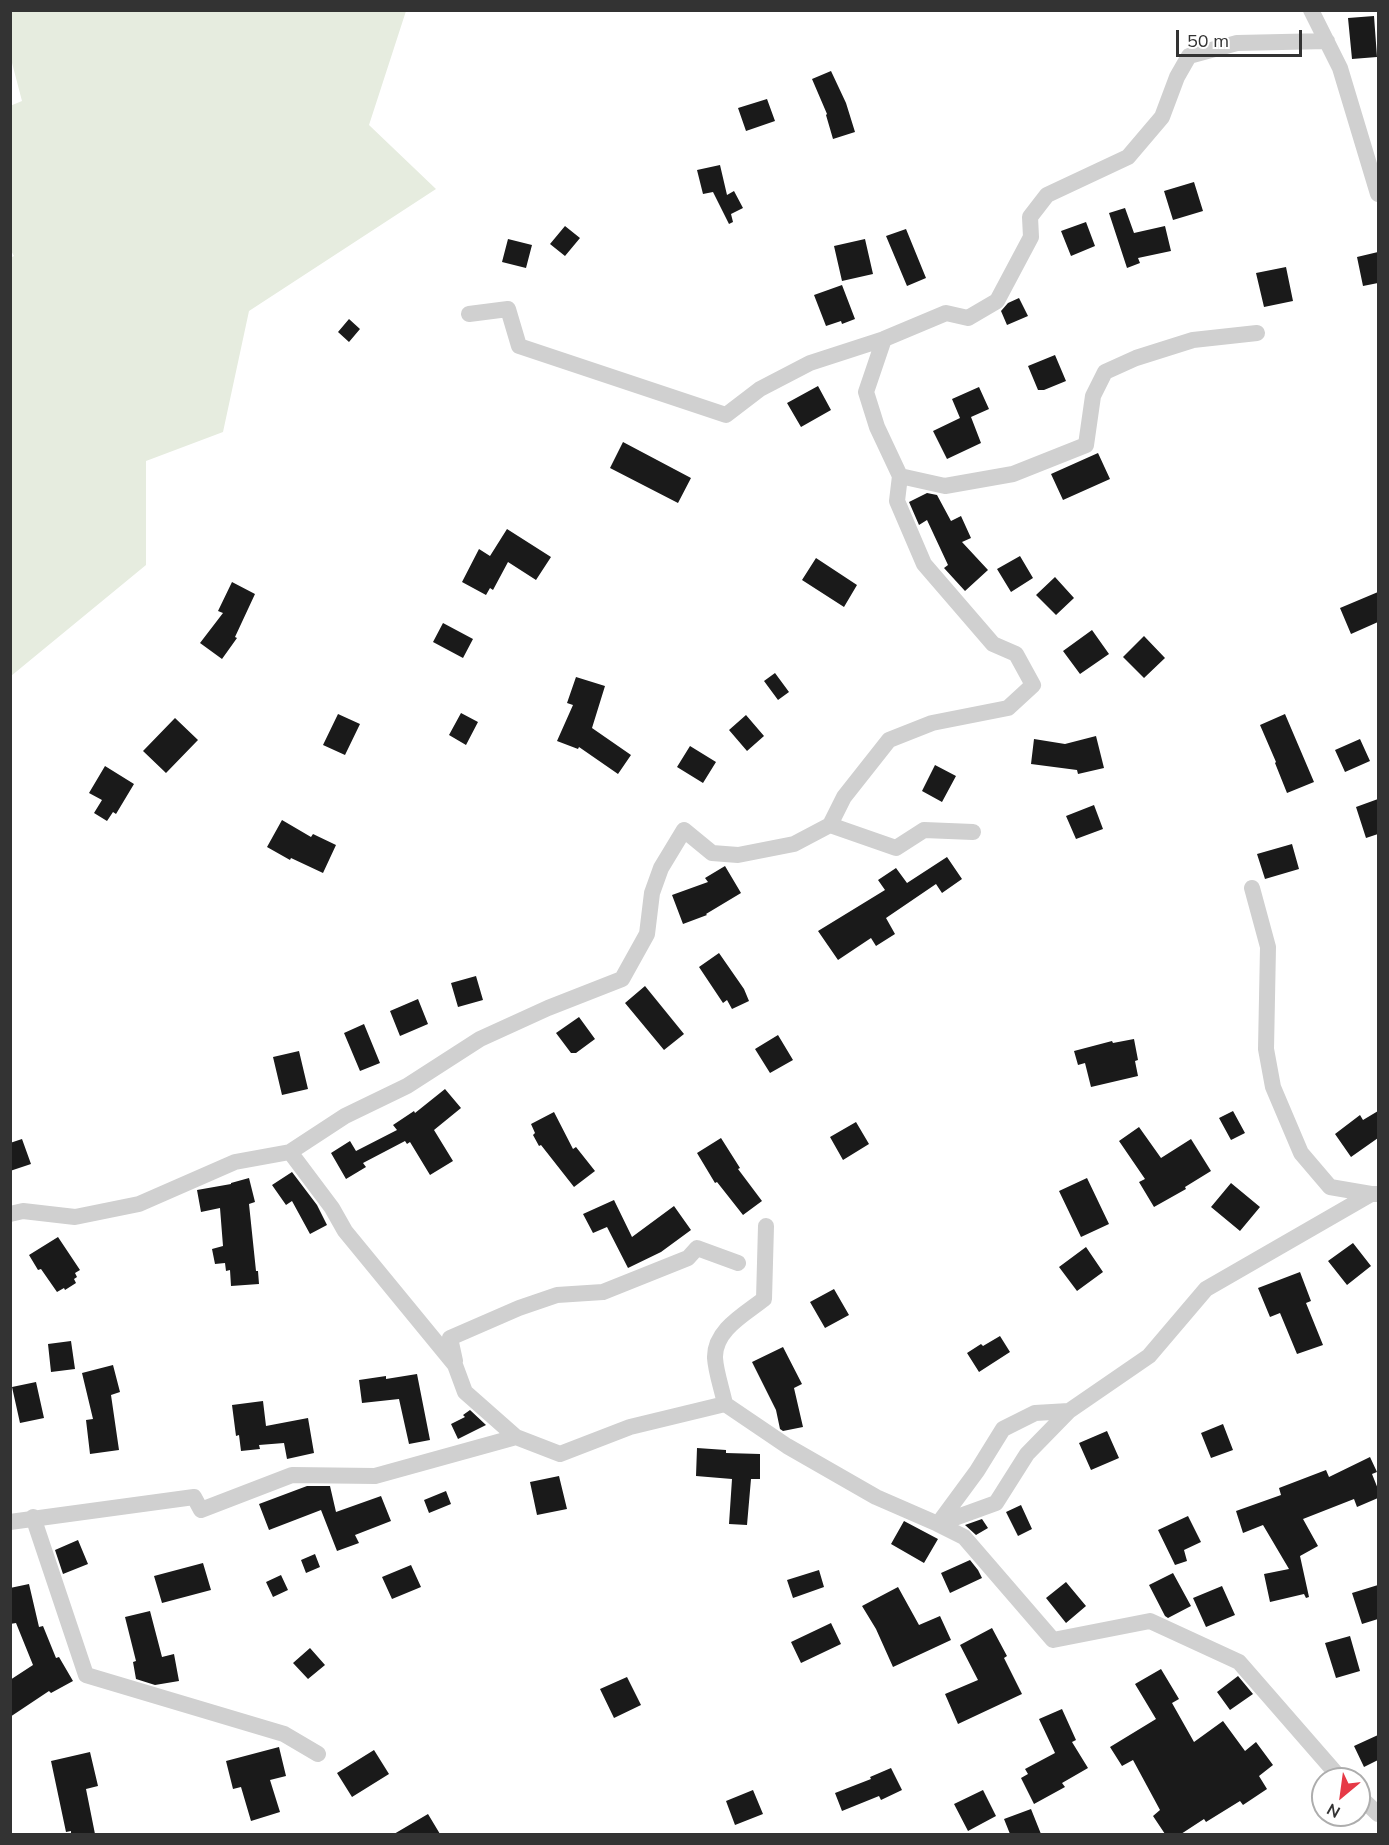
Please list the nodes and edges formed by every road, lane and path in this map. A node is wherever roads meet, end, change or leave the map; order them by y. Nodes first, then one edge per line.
1 (1311, 10) edge
2 (1327, 41) junction
3 (1378, 194) edge
4 (468, 314) dead end
5 (1257, 333) dead end
6 (884, 339) junction
7 (900, 476) junction
8 (830, 825) junction
9 (973, 832) dead end
10 (1252, 888) dead end
11 (290, 1152) junction
12 (1375, 1194) edge
13 (10, 1215) edge
14 (766, 1226) dead end
15 (738, 1263) dead end
16 (455, 1365) junction
17 (724, 1404) junction
18 (1069, 1411) junction
19 (516, 1437) junction
20 (33, 1517) junction
21 (10, 1522) edge
22 (938, 1524) junction
23 (318, 1754) dead end
24 (1331, 1767) edge

1 - 2 street
2 - 3 street
2 - 6 street
4 - 6 street
5 - 7 street
6 - 7 street
7 - 8 street
8 - 9 street
8 - 11 street
10 - 12 street
11 - 13 street
11 - 16 street
12 - 18 street
14 - 17 street
15 - 16 street
16 - 19 street
17 - 19 street
17 - 22 street
18 - 22 street
18 - 22 street
19 - 20 street
20 - 21 street
20 - 23 street
22 - 24 street

